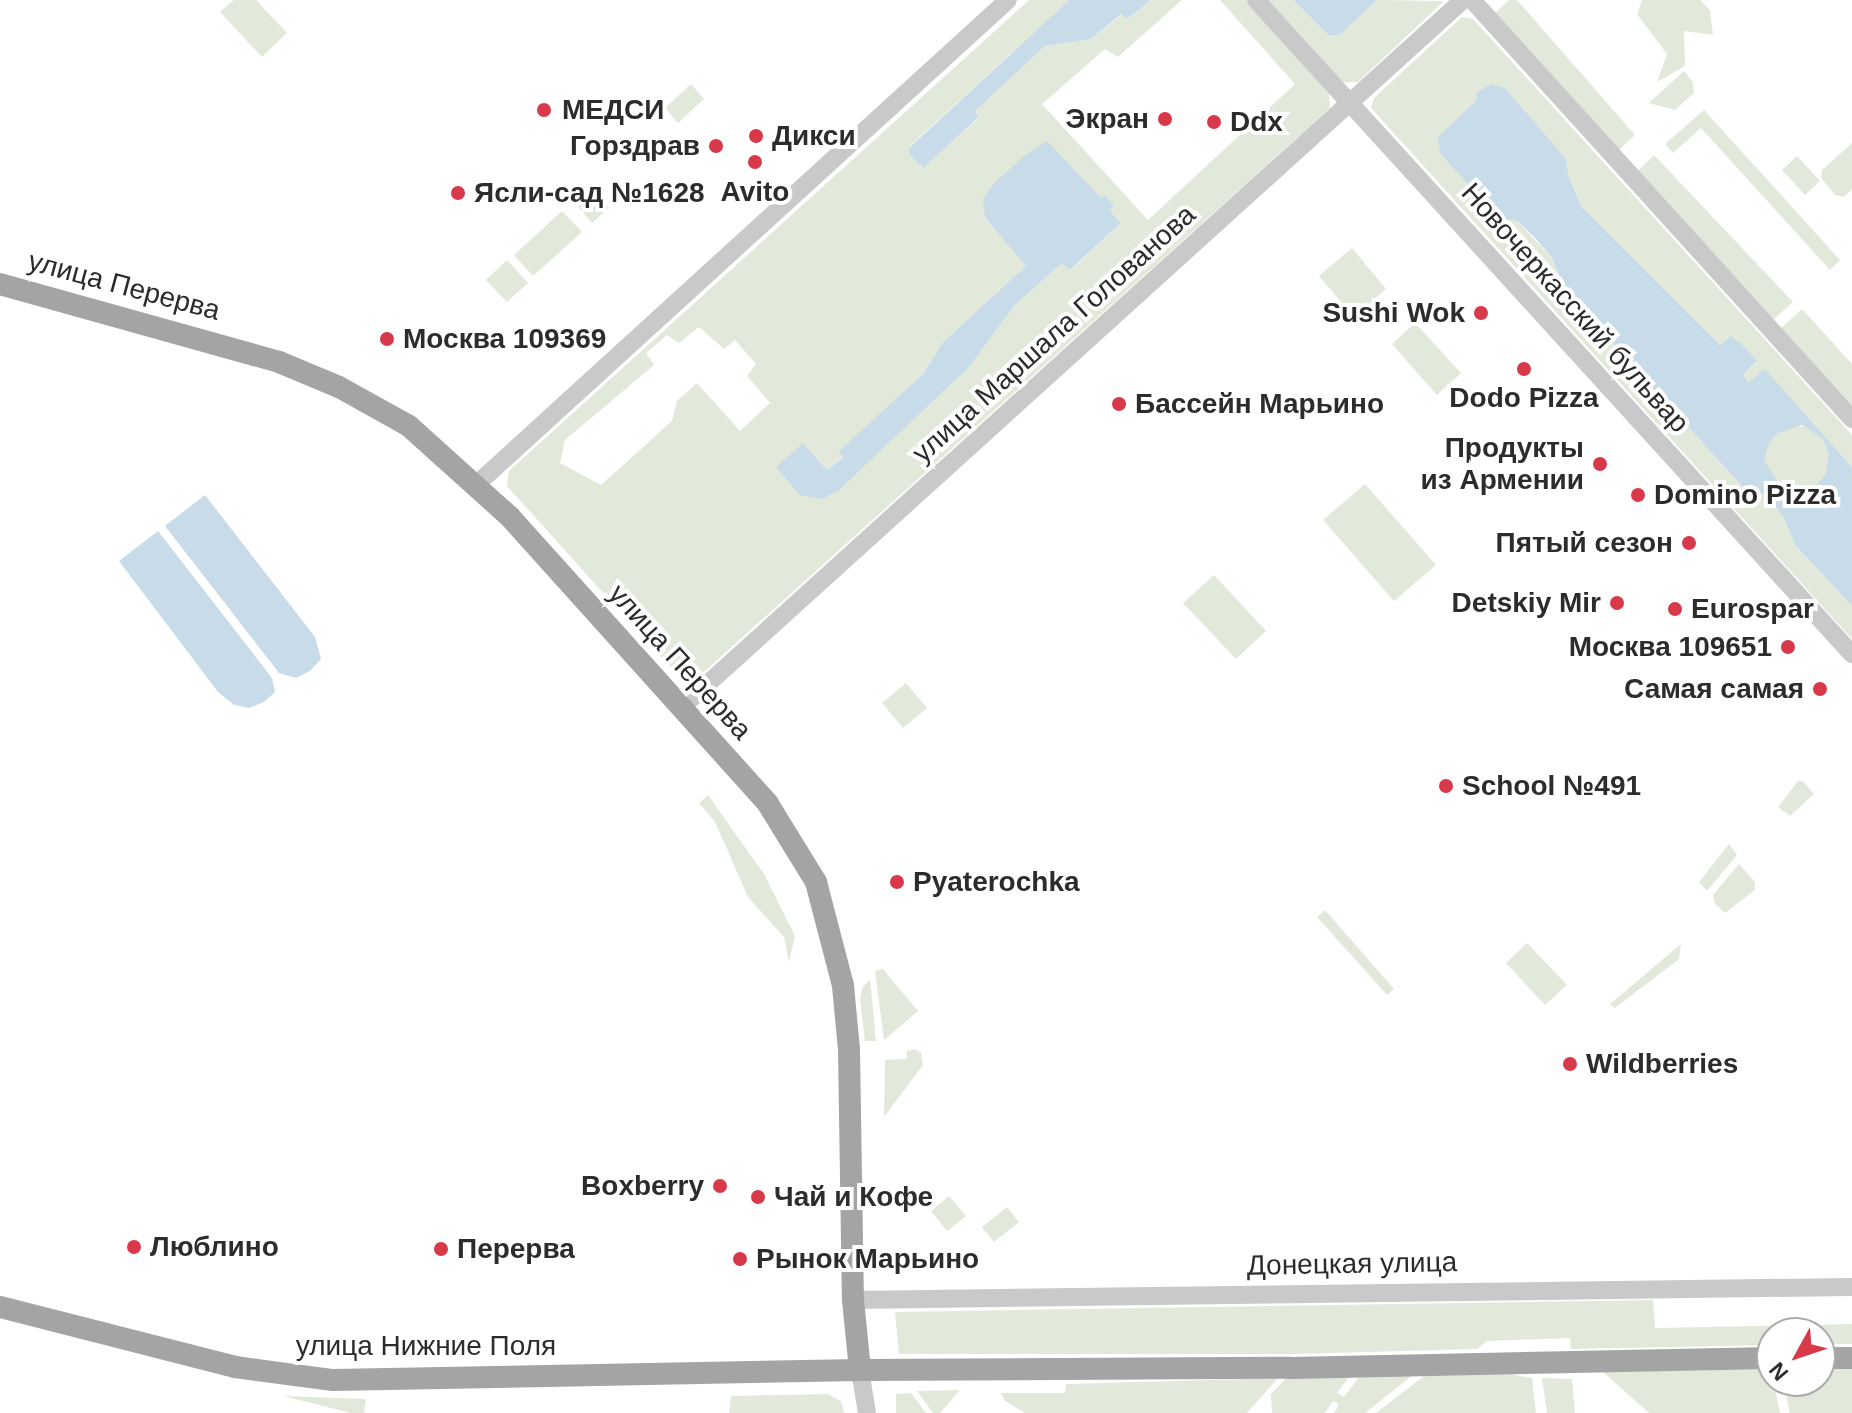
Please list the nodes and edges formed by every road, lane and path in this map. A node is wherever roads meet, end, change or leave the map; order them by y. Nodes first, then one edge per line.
1 (1008, 0) edge
2 (1256, 0) edge
3 (1463, 0) edge
4 (1472, 0) edge
5 (1351, 103) junction
6 (0, 284) edge
7 (1852, 419) edge
8 (477, 484) junction
9 (1852, 654) edge
10 (682, 707) junction
11 (1852, 1287) edge
12 (853, 1300) junction
13 (0, 1307) edge
14 (1756, 1358) edge
15 (860, 1370) junction
16 (867, 1413) edge

1 - 8 street
2 - 5 street, Новочеркасский бульвар
3 - 5 street, улица Маршала Голованова
4 - 7 street
5 - 9 street, Новочеркасский бульвар
5 - 10 street, улица Маршала Голованова
6 - 8 main road, улица Перерва
8 - 10 main road, улица Перерва
10 - 12 main road, улица Перерва
11 - 12 street, Донецкая улица
12 - 15 main road, улица Перерва
13 - 15 main road, улица Нижние Поля
14 - 15 main road
15 - 16 street, улица Перерва

